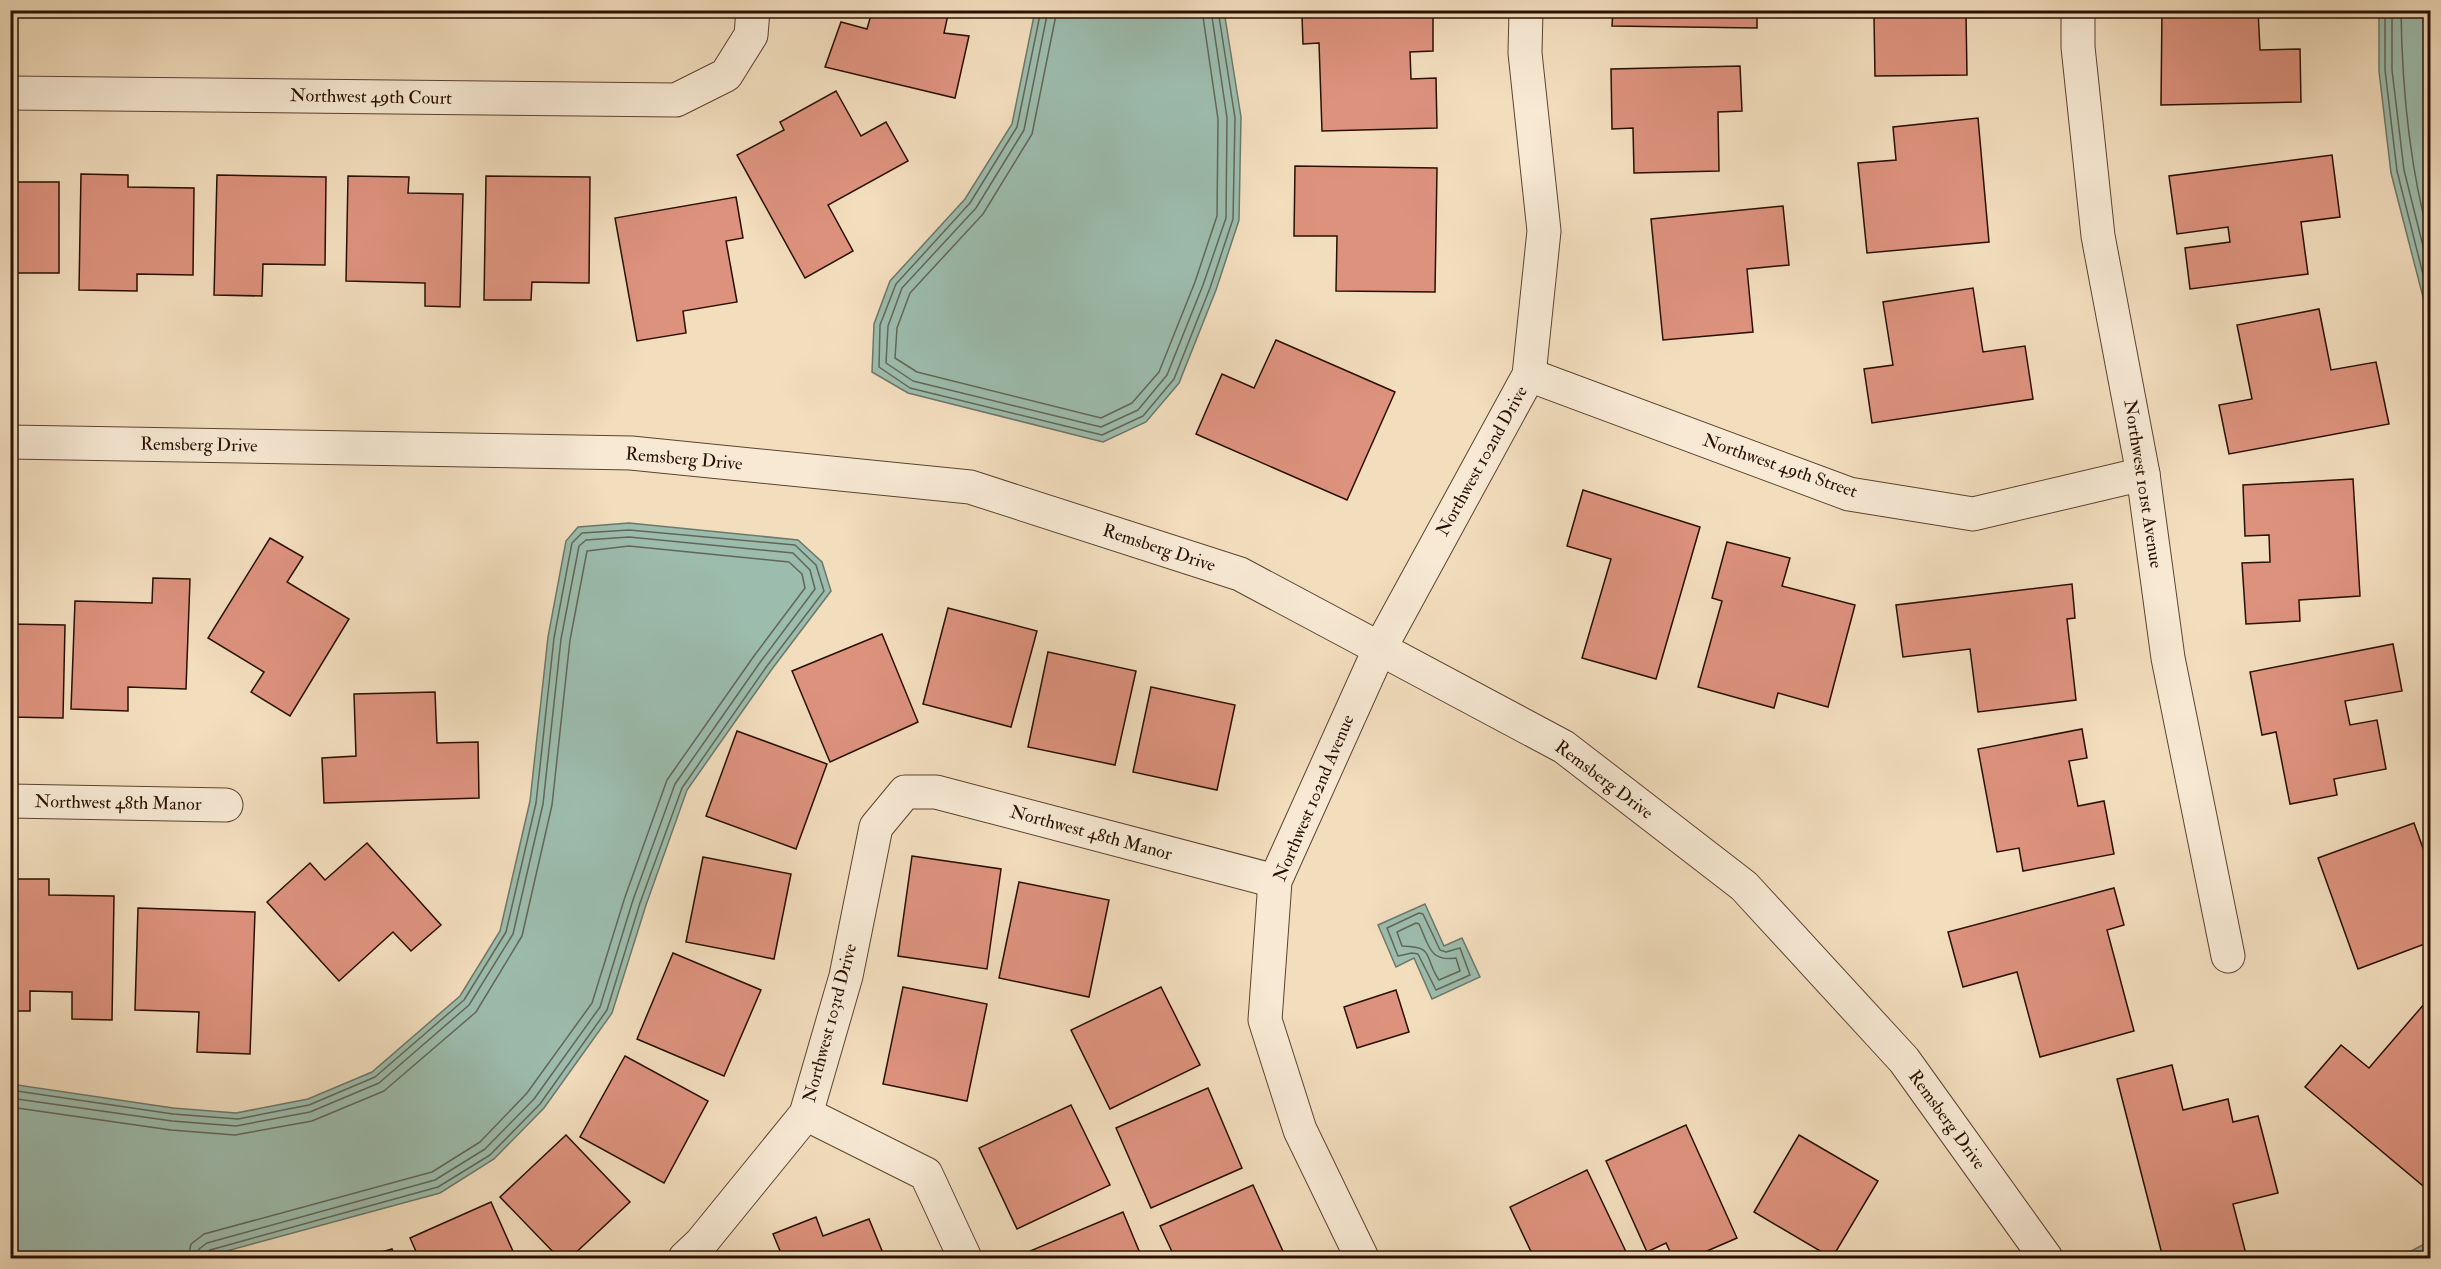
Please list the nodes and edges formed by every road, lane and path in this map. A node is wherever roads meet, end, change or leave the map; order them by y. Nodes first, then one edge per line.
1 (753, 10) edge
2 (1526, 10) edge
3 (2078, 10) edge
4 (10, 93) edge
5 (1529, 375) junction
6 (10, 442) edge
7 (2143, 474) junction
8 (1380, 648) junction
9 (905, 792) joint
10 (10, 801) edge
11 (226, 805) dead end
12 (1275, 881) junction
13 (2228, 956) dead end
14 (806, 1114) junction
15 (685, 1258) edge
16 (965, 1258) edge
17 (1362, 1258) edge
18 (2046, 1258) edge

1 - 4 street, Northwest 49th Court
2 - 5 street, Northwest 102nd Drive
3 - 7 street, Northwest 101st Avenue
5 - 7 street, Northwest 49th Street
5 - 8 street, Northwest 102nd Drive
6 - 8 street, Remsberg Drive
7 - 13 street, Northwest 101st Avenue
8 - 12 street, Northwest 102nd Avenue
8 - 18 street, Remsberg Drive
9 - 12 street, Northwest 48th Manor
9 - 14 street, Northwest 103rd Drive
10 - 11 street, Northwest 48th Manor
12 - 17 street, Northwest 102nd Avenue
14 - 15 street, Northwest 103rd Drive
14 - 16 street

